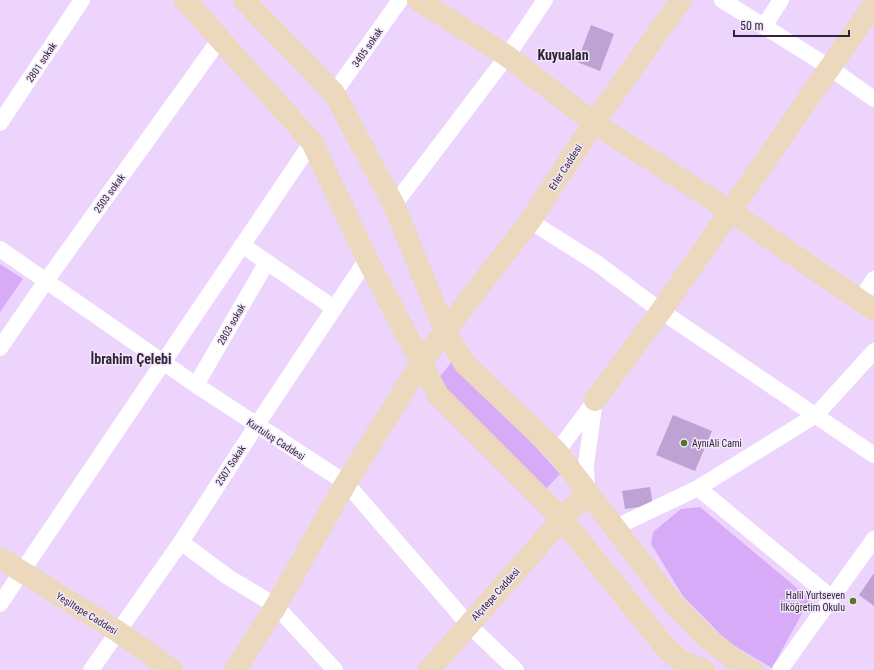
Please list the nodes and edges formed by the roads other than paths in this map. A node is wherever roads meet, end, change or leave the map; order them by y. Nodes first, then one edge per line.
1 (82, 0) edge
2 (185, 0) edge
3 (400, 0) edge
4 (418, 0) edge
5 (546, 0) edge
6 (681, 0) edge
7 (722, 0) edge
8 (781, 0) edge
9 (250, 2) edge
10 (874, 4) edge
11 (764, 26) junction
12 (220, 39) junction
13 (507, 56) junction
14 (829, 67) junction
15 (334, 93) junction
16 (874, 99) edge
17 (0, 123) edge
18 (594, 123) junction
19 (312, 142) junction
20 (394, 204) junction
21 (730, 211) junction
22 (530, 221) junction
23 (242, 245) junction
24 (0, 249) edge
25 (367, 259) junction
26 (267, 262) junction
27 (874, 279) edge
28 (46, 281) junction
29 (867, 305) edge
30 (334, 308) junction
31 (661, 311) junction
32 (445, 331) junction
33 (0, 348) edge
34 (874, 352) edge
35 (162, 362) junction
36 (421, 363) junction
37 (196, 385) junction
38 (595, 400) junction
39 (816, 415) junction
40 (256, 426) junction
41 (557, 452) junction
42 (874, 455) edge
43 (346, 483) junction
44 (698, 488) junction
45 (587, 493) junction
46 (562, 519) junction
47 (614, 528) junction
48 (874, 539) edge
49 (181, 542) junction
50 (0, 558) edge
51 (21, 572) junction
52 (832, 598) junction
53 (0, 604) edge
54 (276, 606) junction
55 (468, 624) junction
56 (117, 631) junction
57 (707, 638) junction
58 (679, 666) edge
59 (91, 670) edge
60 (172, 670) edge
61 (235, 670) edge
62 (335, 670) edge
63 (428, 670) edge
64 (516, 670) edge
65 (704, 670) edge
66 (752, 670) edge
67 (780, 670) edge

1 - 17 street, 2801 sokak
2 - 12 main road
3 - 15 street, 3405 sokak
4 - 13 main road
5 - 13 street
6 - 18 main road, Erler Caddesi
7 - 11 street
8 - 11 street
9 - 15 main road
10 - 14 main road
11 - 14 street
12 - 19 main road
12 - 28 street, 2503 sokak
13 - 18 main road
13 - 20 street
14 - 16 street
14 - 21 main road
15 - 20 main road
18 - 21 main road
18 - 22 main road, Erler Caddesi
19 - 23 street
19 - 25 main road
20 - 32 main road
21 - 29 main road
21 - 31 main road
22 - 31 street
22 - 32 main road, Erler Caddesi
23 - 26 street
23 - 35 street
24 - 28 street, Kurtuluş Caddesi
25 - 30 street, 2507 Sokak
25 - 36 main road
26 - 30 street
26 - 37 street, 2803 sokak
27 - 29 street
28 - 33 street, 2503 sokak
28 - 35 street, Kurtuluş Caddesi
30 - 40 street, 2507 Sokak
31 - 38 main road
31 - 39 street
32 - 36 main road, Erler Caddesi
32 - 41 main road
34 - 39 street
35 - 37 street, Kurtuluş Caddesi
35 - 51 street
36 - 43 main road, Erler Caddesi
36 - 46 main road
37 - 40 street, Kurtuluş Caddesi
38 - 41 street
38 - 45 street
39 - 42 street
39 - 44 street
40 - 43 street, Kurtuluş Caddesi
40 - 49 street, 2507 Sokak
41 - 45 main road
43 - 54 main road, Erler Caddesi
43 - 55 street, Kurtuluş Caddesi
44 - 47 street
44 - 52 street
45 - 46 main road, Alçıtepe Caddesi
45 - 47 main road
46 - 55 main road, Alçıtepe Caddesi
46 - 58 main road
47 - 57 main road
48 - 52 street
49 - 54 street
49 - 56 street, 2507 Sokak
50 - 51 main road, Yeşiltepe Caddesi
51 - 53 street
51 - 56 main road, Yeşiltepe Caddesi
52 - 67 street
54 - 61 main road, Erler Caddesi
54 - 62 street
55 - 63 main road, Alçıtepe Caddesi
55 - 64 street, Kurtuluş Caddesi
56 - 59 street, 2507 Sokak
56 - 60 main road, Yeşiltepe Caddesi
57 - 58 main road
57 - 66 main road
58 - 65 main road

